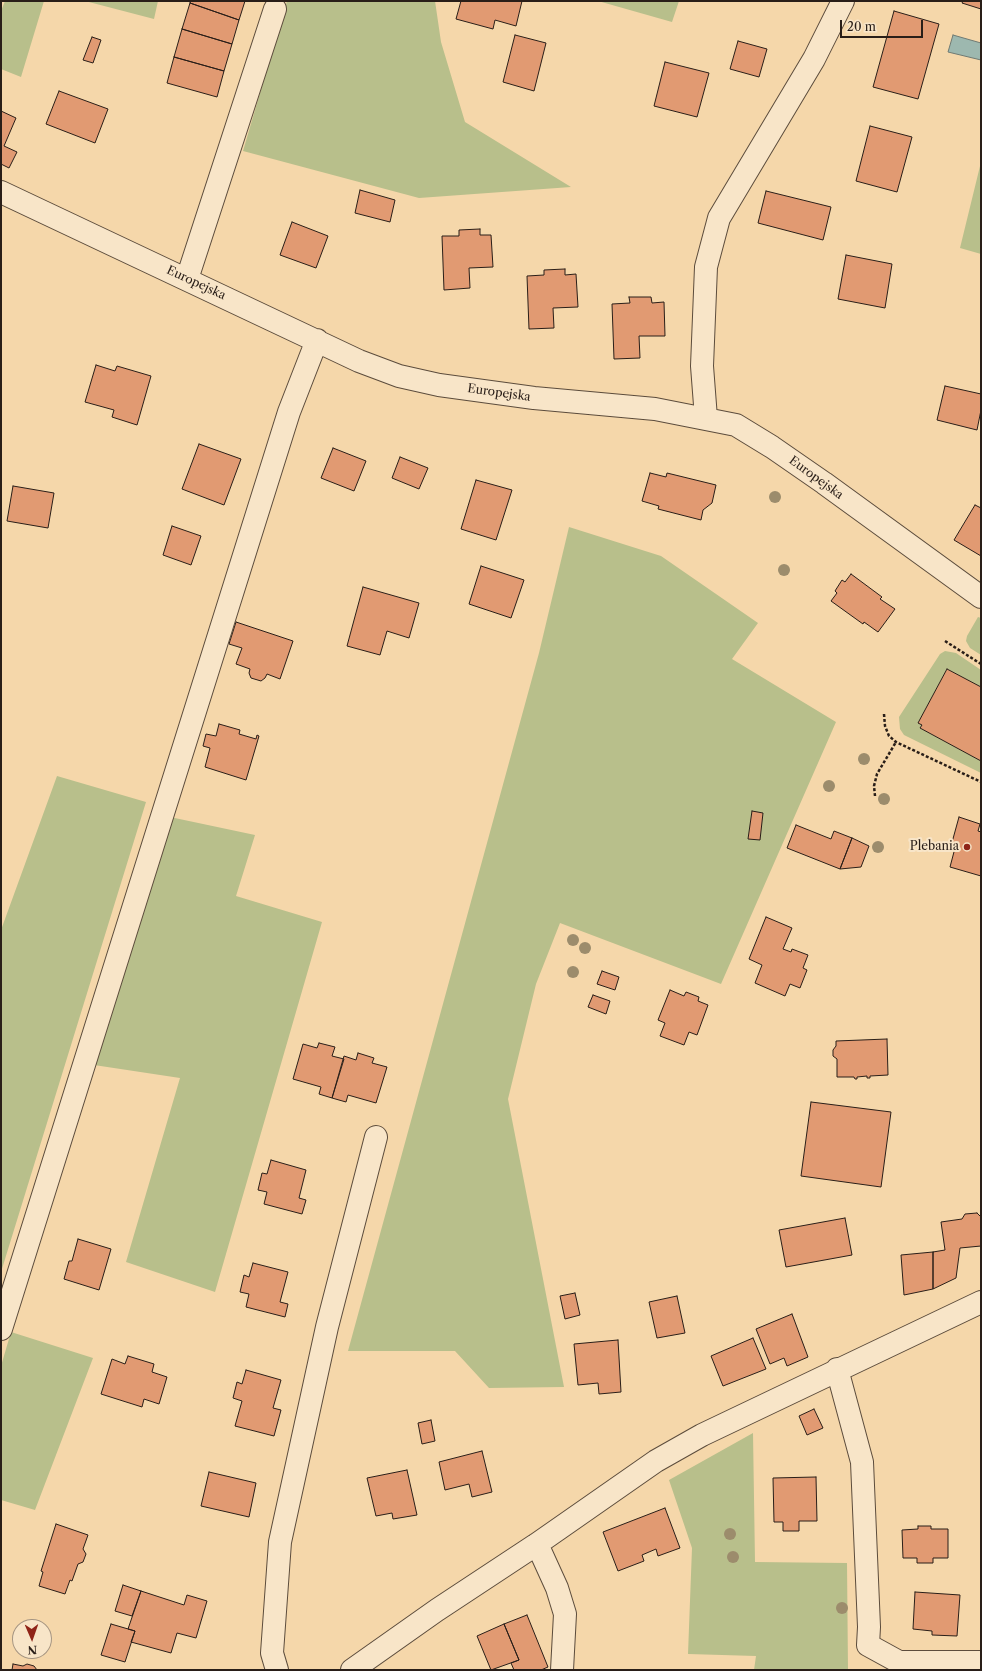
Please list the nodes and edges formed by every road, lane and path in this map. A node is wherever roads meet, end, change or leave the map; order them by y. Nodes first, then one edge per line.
1 (843, 1) edge
2 (275, 9) dead end
3 (1, 192) edge
4 (187, 279) junction
5 (317, 340) junction
6 (706, 418) junction
7 (981, 598) edge
8 (945, 641) dead end
9 (981, 664) edge
10 (884, 714) dead end
11 (896, 742) junction
12 (981, 782) edge
13 (875, 796) dead end
14 (376, 1137) dead end
15 (981, 1302) edge
16 (1, 1329) edge
17 (837, 1369) junction
18 (538, 1544) junction
19 (981, 1662) edge
20 (277, 1670) edge
21 (352, 1670) edge
22 (562, 1670) edge

1 - 6 street
2 - 4 street
3 - 4 street, Europejska
4 - 5 street, Europejska
5 - 6 street, Europejska
5 - 16 street
6 - 7 street, Europejska
8 - 9 path
10 - 11 path
11 - 12 path
11 - 13 path
14 - 20 street
15 - 17 street
17 - 18 street
17 - 19 street
18 - 21 street
18 - 22 street

